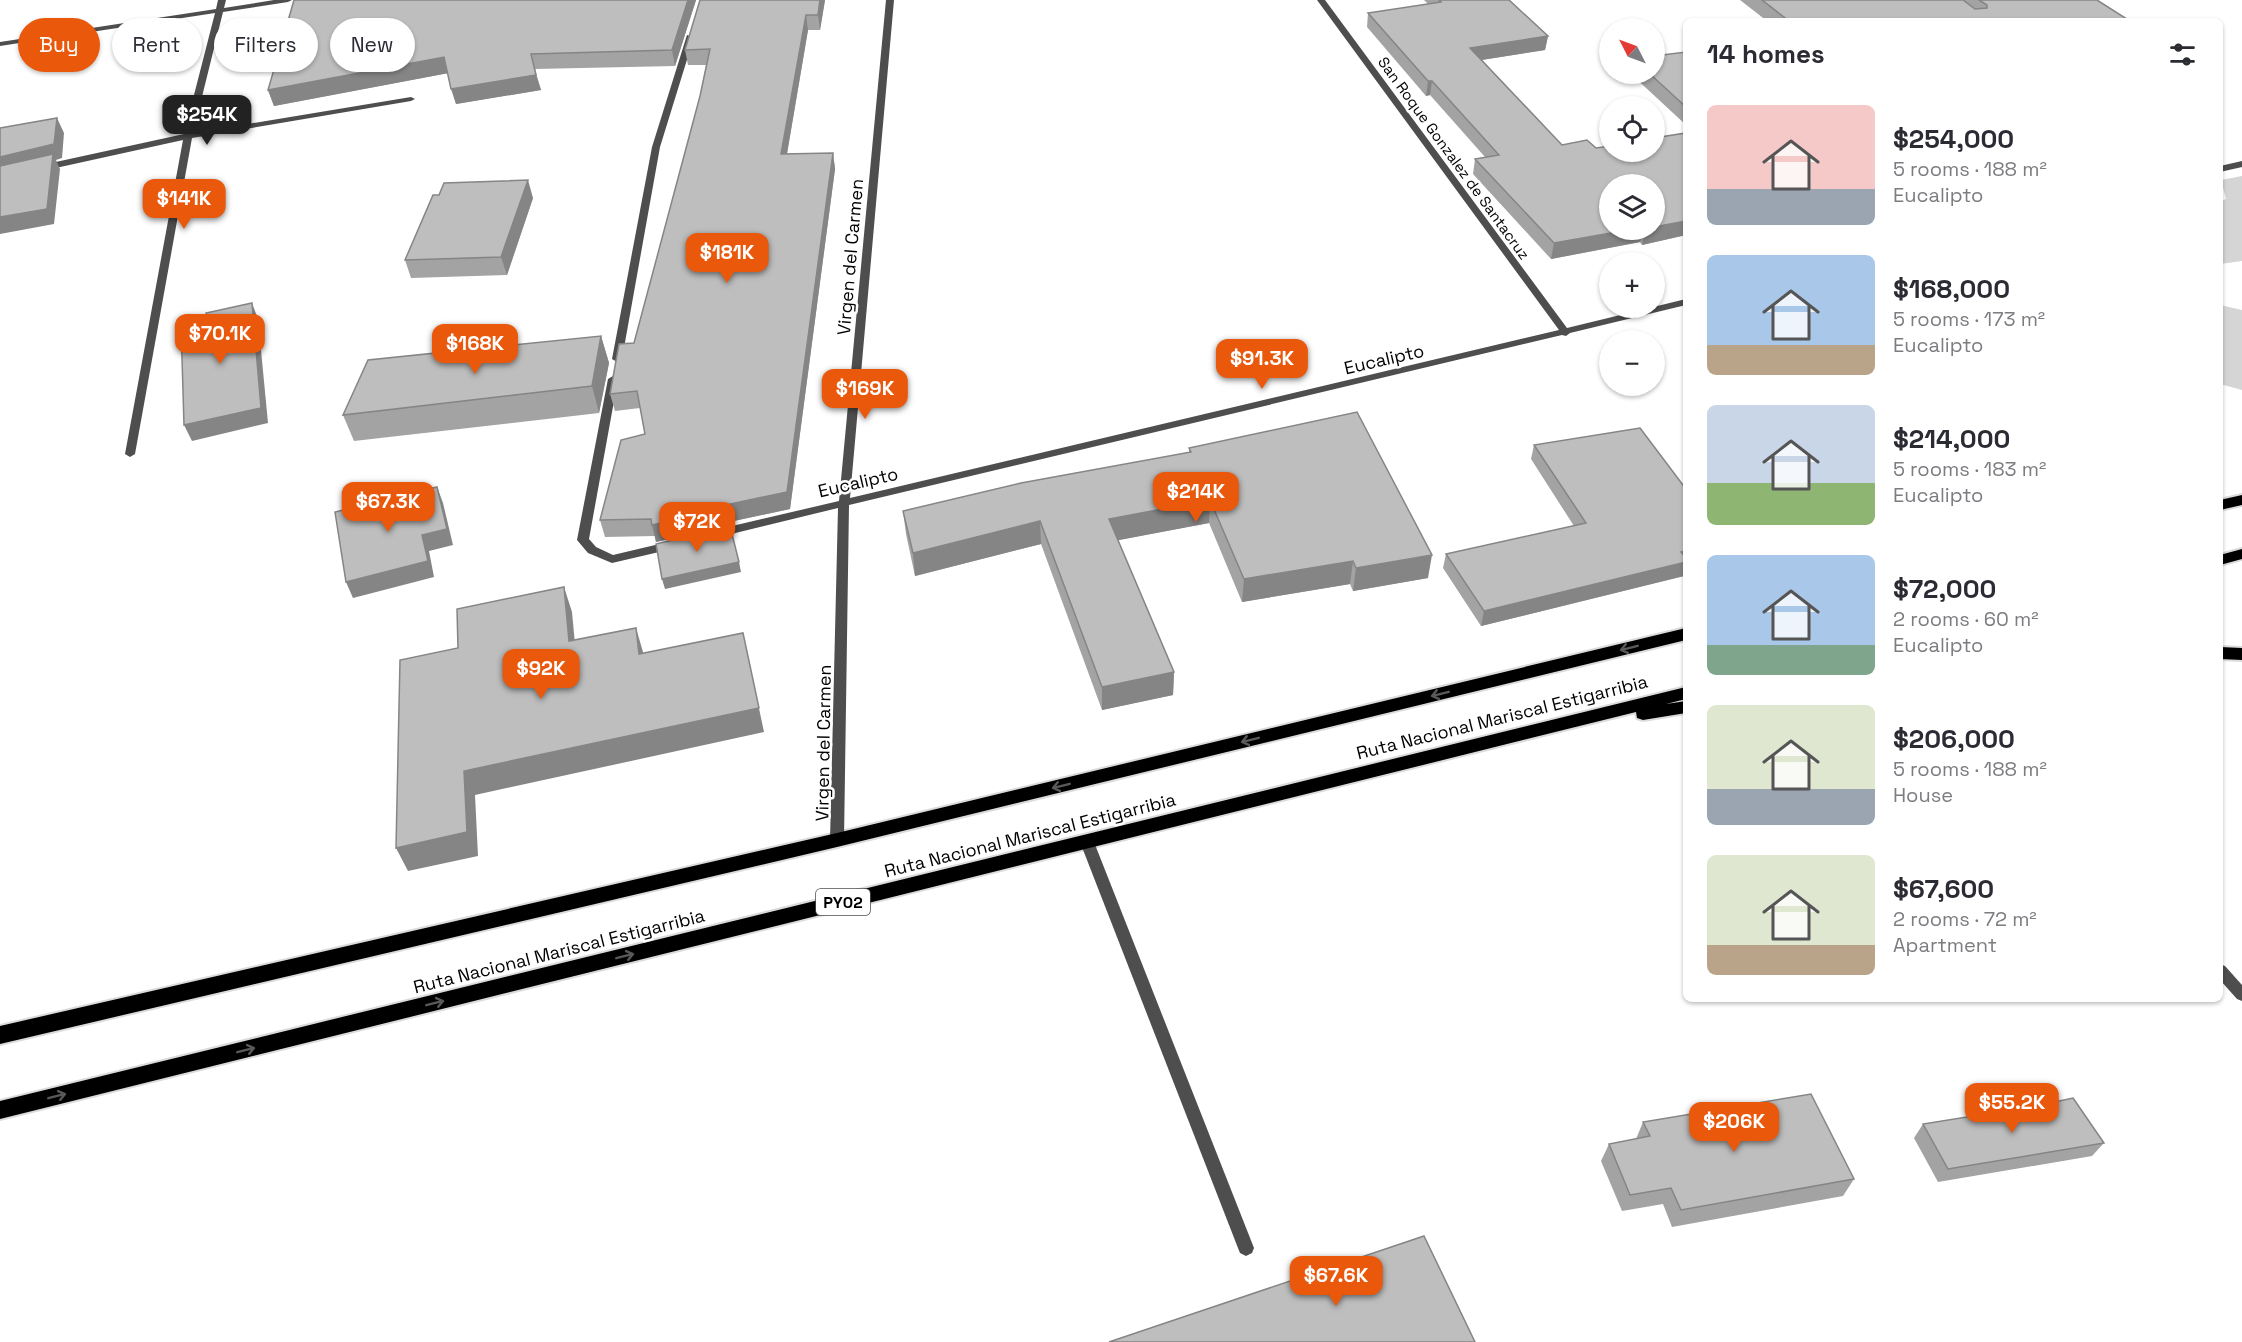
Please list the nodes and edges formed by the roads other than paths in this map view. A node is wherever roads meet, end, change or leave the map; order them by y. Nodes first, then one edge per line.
1 (222, 0) edge
2 (288, 0) edge
3 (890, 0) edge
4 (1323, 0) edge
5 (218, 12) junction
6 (695, 23) edge
7 (0, 44) edge
8 (411, 99) dead end
9 (188, 136) junction
10 (2242, 164) edge
11 (2223, 168) edge
12 (33, 170) edge
13 (1683, 303) edge
14 (1566, 333) junction
15 (130, 454) dead end
16 (2242, 500) edge
17 (844, 503) junction
18 (2223, 504) edge
19 (705, 537) edge
20 (682, 542) edge
21 (2242, 554) edge
22 (2223, 559) edge
23 (1683, 635) edge
24 (2223, 653) edge
25 (2242, 654) edge
26 (1683, 694) edge
27 (1683, 707) edge
28 (1532, 732) junction
29 (837, 840) junction
30 (1087, 842) junction
31 (2223, 973) edge
32 (2242, 995) edge
33 (0, 1035) edge
34 (0, 1110) edge
35 (1246, 1248) dead end

1 - 5 street
2 - 5 street
3 - 17 street, Virgen del Carmen
4 - 14 street, San Roque Gonzalez de Santacruz
5 - 7 street
5 - 9 street
6 - 20 street
8 - 9 street
9 - 12 street
9 - 15 street
10 - 11 street
13 - 14 street, Eucalipto
14 - 17 street, Eucalipto
16 - 18 highway
17 - 19 street, Eucalipto
17 - 29 street, Virgen del Carmen
21 - 22 highway
23 -> 29 highway, Ruta Nacional Mariscal Estigarribia
24 - 25 highway
26 - 28 highway, Ruta Nacional Mariscal Estigarribia / PY02
27 - 28 highway
28 - 30 highway, Ruta Nacional Mariscal Estigarribia / PY02
29 - 33 highway, Ruta Nacional Mariscal Estigarribia
34 -> 30 highway, Ruta Nacional Mariscal Estigarribia / PY02
30 - 35 street
31 - 32 street

